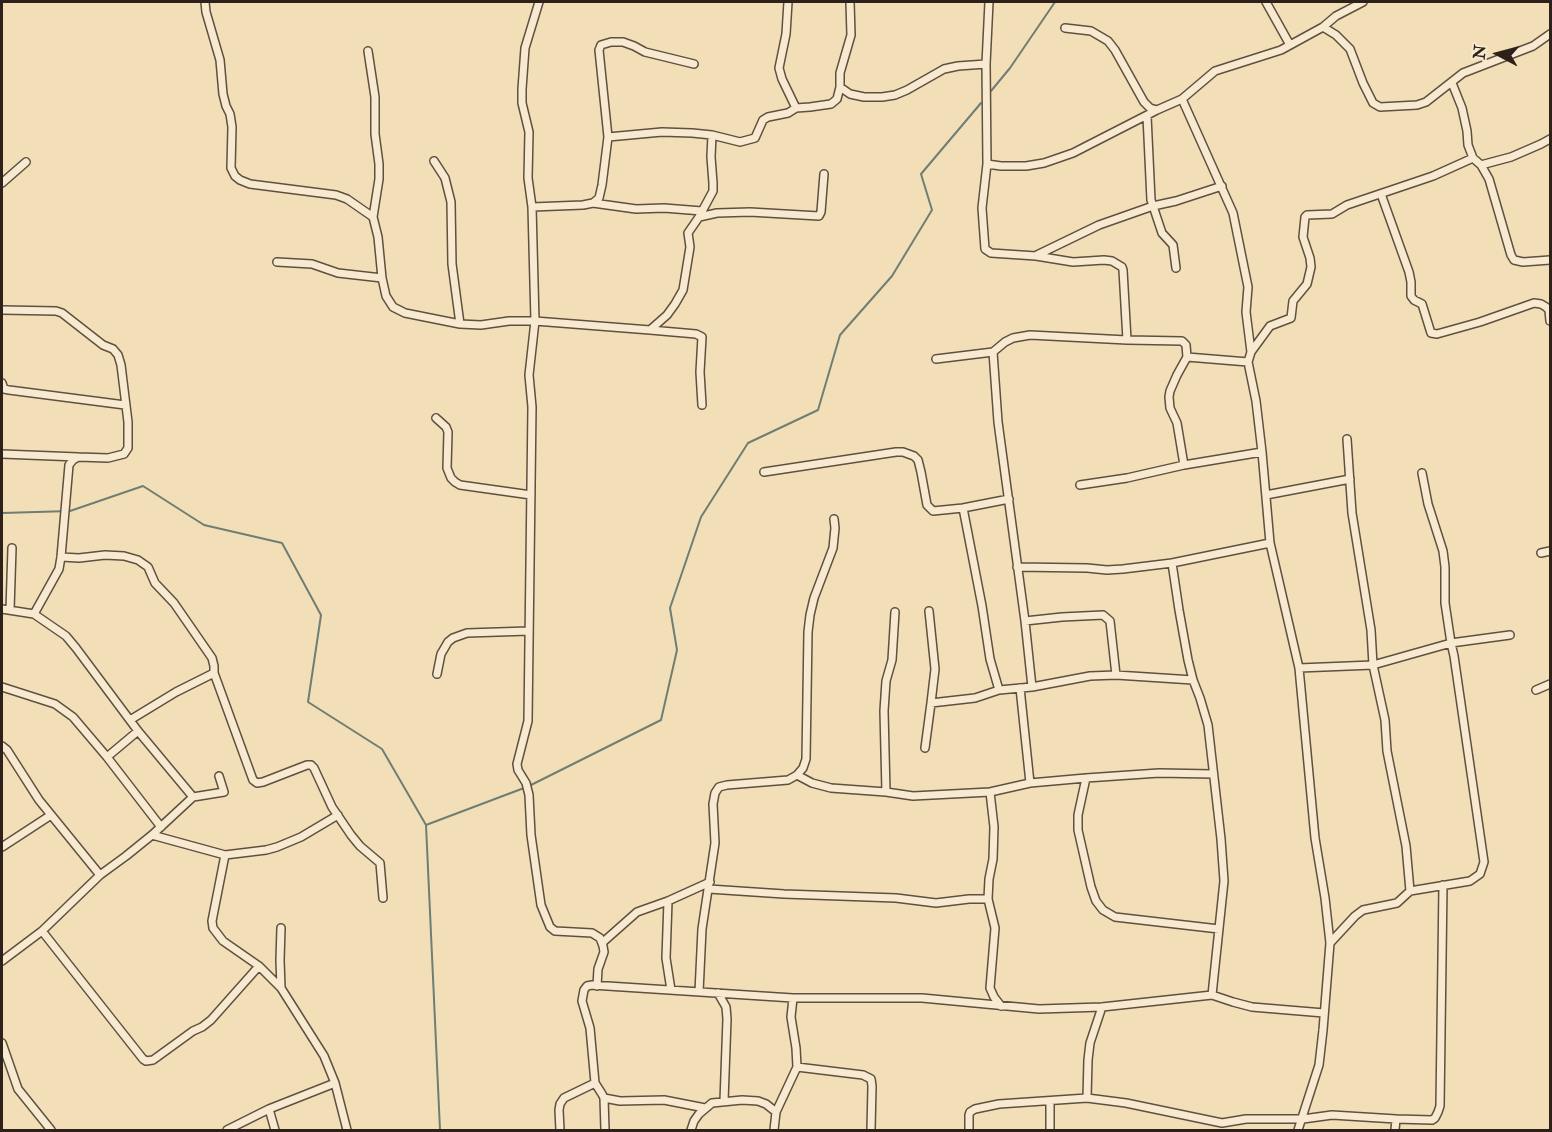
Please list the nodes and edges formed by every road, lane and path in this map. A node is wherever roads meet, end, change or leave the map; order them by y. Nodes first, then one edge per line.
1 (205, 2) edge
2 (539, 2) edge
3 (788, 2) edge
4 (849, 2) edge
5 (989, 2) edge
6 (1266, 2) edge
7 (1363, 2) edge
8 (1323, 27) junction
9 (1065, 28) dead end
10 (1551, 34) edge
11 (1290, 45) junction
12 (368, 51) dead end
13 (694, 64) dead end
14 (986, 64) junction
15 (1452, 83) junction
16 (840, 87) junction
17 (1182, 99) junction
18 (796, 108) junction
19 (1157, 110) junction
20 (1147, 116) junction
21 (712, 135) junction
22 (608, 136) junction
23 (1551, 139) edge
24 (1473, 158) junction
25 (434, 161) dead end
26 (26, 162) dead end
27 (987, 164) junction
28 (1481, 165) junction
29 (824, 174) dead end
30 (2, 183) edge
31 (1222, 186) junction
32 (1381, 195) junction
33 (593, 203) junction
34 (1153, 206) junction
35 (532, 207) junction
36 (701, 214) junction
37 (373, 217) junction
38 (1036, 256) junction
39 (1551, 260) edge
40 (277, 262) dead end
41 (1176, 268) dead end
42 (382, 278) junction
43 (2, 310) edge
44 (536, 321) junction
45 (1551, 321) edge
46 (460, 324) junction
47 (650, 330) junction
48 (1127, 340) junction
49 (993, 352) junction
50 (1251, 352) junction
51 (1186, 357) junction
52 (936, 359) dead end
53 (1248, 362) junction
54 (2, 383) edge
55 (125, 405) junction
56 (702, 405) dead end
57 (436, 418) dead end
58 (1347, 439) dead end
59 (1262, 452) junction
60 (2, 454) edge
61 (78, 457) junction
62 (1184, 465) junction
63 (764, 472) dead end
64 (1422, 472) dead end
65 (1350, 478) junction
66 (1080, 485) dead end
67 (531, 495) junction
68 (1266, 495) junction
69 (1009, 499) junction
70 (963, 508) junction
71 (834, 519) dead end
72 (1270, 543) junction
73 (12, 548) dead end
74 (1551, 551) edge
75 (1541, 553) dead end
76 (62, 558) junction
77 (1172, 562) junction
78 (1017, 567) junction
79 (2, 609) edge
80 (10, 610) junction
81 (928, 611) dead end
82 (895, 612) dead end
83 (34, 614) junction
84 (1025, 621) junction
85 (529, 631) junction
86 (1510, 634) dead end
87 (1451, 643) junction
88 (1373, 664) junction
89 (1299, 668) junction
90 (214, 673) junction
91 (437, 674) dead end
92 (1116, 675) junction
93 (1193, 680) junction
94 (1551, 684) edge
95 (2, 687) edge
96 (1032, 687) junction
97 (1020, 688) junction
98 (999, 690) junction
99 (1536, 690) dead end
100 (931, 703) junction
101 (130, 720) junction
102 (138, 731) junction
103 (2, 746) edge
104 (925, 747) dead end
105 (107, 757) junction
106 (1213, 774) junction
107 (796, 775) junction
108 (219, 776) dead end
109 (1086, 778) junction
110 (1030, 783) junction
111 (886, 792) junction
112 (990, 792) junction
113 (193, 797) junction
114 (51, 815) junction
115 (338, 815) junction
116 (161, 827) junction
117 (152, 835) junction
118 (2, 847) edge
119 (225, 855) junction
120 (100, 875) junction
121 (1443, 885) junction
122 (709, 886) junction
123 (1410, 891) junction
124 (382, 898) dead end
125 (988, 899) junction
126 (668, 901) junction
127 (281, 928) dead end
128 (1219, 929) junction
129 (42, 931) junction
130 (602, 942) junction
131 (1329, 943) junction
132 (2, 961) edge
133 (259, 966) junction
134 (597, 986) junction
135 (281, 988) junction
136 (671, 990) junction
137 (699, 992) junction
138 (718, 993) junction
139 (1212, 995) junction
140 (793, 998) junction
141 (1001, 1006) junction
142 (1102, 1007) junction
143 (1324, 1013) junction
144 (2, 1043) edge
145 (797, 1067) junction
146 (335, 1083) junction
147 (595, 1083) junction
148 (604, 1098) junction
149 (1087, 1098) junction
150 (724, 1101) junction
151 (1050, 1101) junction
152 (705, 1108) junction
153 (269, 1109) junction
154 (776, 1112) junction
155 (1303, 1119) junction
156 (1396, 1119) junction
157 (51, 1131) edge
158 (227, 1131) edge
159 (276, 1131) edge
160 (347, 1131) edge
161 (560, 1131) edge
162 (605, 1131) edge
163 (692, 1131) edge
164 (774, 1131) edge
165 (871, 1131) edge
166 (969, 1131) edge
167 (1050, 1131) edge
168 (1298, 1131) edge
169 (1395, 1131) edge

1 - 37 street
2 - 35 street
3 - 18 street
4 - 16 street
5 - 14 street
6 - 11 street
7 - 8 street
8 - 11 street
8 - 15 street
9 - 19 street
10 - 15 street
11 - 17 street
12 - 37 street
13 - 22 street
14 - 16 street
14 - 27 street
15 - 24 street
16 - 18 street
17 - 19 street
17 - 31 street
18 - 21 street
19 - 20 street
20 - 27 street
20 - 34 street
21 - 22 street
21 - 36 street
22 - 33 street
23 - 28 street
24 - 28 street
24 - 32 street
25 - 46 street
26 - 30 street
27 - 38 street
28 - 39 street
29 - 36 street
31 - 34 street
31 - 50 street
32 - 45 street
32 - 50 street
33 - 35 street
33 - 36 street
34 - 38 street
34 - 41 street
35 - 44 street
36 - 47 street
37 - 42 street
38 - 48 street
40 - 42 street
42 - 46 street
43 - 55 street
44 - 46 street
44 - 47 street
44 - 67 street
47 - 56 street
48 - 49 street
48 - 51 street
49 - 52 street
49 - 69 street
50 - 53 street
51 - 53 street
51 - 62 street
53 - 59 street
54 - 55 street
55 - 61 street
57 - 67 street
58 - 65 street
59 - 62 street
59 - 68 street
60 - 61 street
61 - 76 street
62 - 66 street
63 - 70 street
64 - 87 street
65 - 68 street
65 - 88 street
67 - 85 street
68 - 72 street
69 - 70 street
69 - 78 street
70 - 98 street
71 - 107 street
72 - 77 street
72 - 89 street
73 - 80 street
74 - 75 street
76 - 83 street
76 - 90 street
77 - 78 street
77 - 93 street
78 - 84 street
79 - 80 street
80 - 83 street
81 - 100 street
82 - 111 street
83 - 101 street
84 - 92 street
84 - 96 street
85 - 91 street
85 - 130 street
86 - 87 street
87 - 88 street
87 - 121 street
88 - 89 street
88 - 123 street
89 - 131 street
90 - 101 street
90 - 115 street
92 - 93 street
92 - 96 street
93 - 106 street
94 - 99 street
95 - 105 street
96 - 97 street
97 - 98 street
97 - 110 street
98 - 100 street
100 - 104 street
101 - 102 street
102 - 105 street
102 - 113 street
103 - 114 street
105 - 116 street
106 - 109 street
106 - 128 street
107 - 111 street
107 - 122 street
108 - 113 street
109 - 110 street
109 - 128 street
110 - 112 street
111 - 112 street
112 - 125 street
113 - 116 street
114 - 118 street
114 - 120 street
115 - 119 street
115 - 124 street
116 - 117 street
117 - 119 street
117 - 120 street
119 - 133 street
120 - 129 street
121 - 123 street
121 - 156 street
122 - 125 street
122 - 126 street
122 - 137 street
123 - 131 street
125 - 141 street
126 - 130 street
126 - 136 street
127 - 135 street
128 - 139 street
129 - 132 street
129 - 133 street
130 - 134 street
131 - 143 street
133 - 135 street
134 - 136 street
134 - 147 street
135 - 146 street
136 - 137 street
137 - 138 street
138 - 140 street
138 - 150 street
139 - 142 street
139 - 143 street
140 - 141 street
140 - 145 street
141 - 142 street
142 - 149 street
143 - 155 street
144 - 157 street
145 - 154 street
145 - 165 street
146 - 153 street
146 - 160 street
147 - 148 street
147 - 161 street
148 - 152 street
148 - 162 street
149 - 151 street
149 - 155 street
150 - 152 street
150 - 154 street
151 - 166 street
151 - 167 street
152 - 163 street
153 - 158 street
153 - 159 street
154 - 164 street
155 - 156 street
155 - 168 street
156 - 169 street

